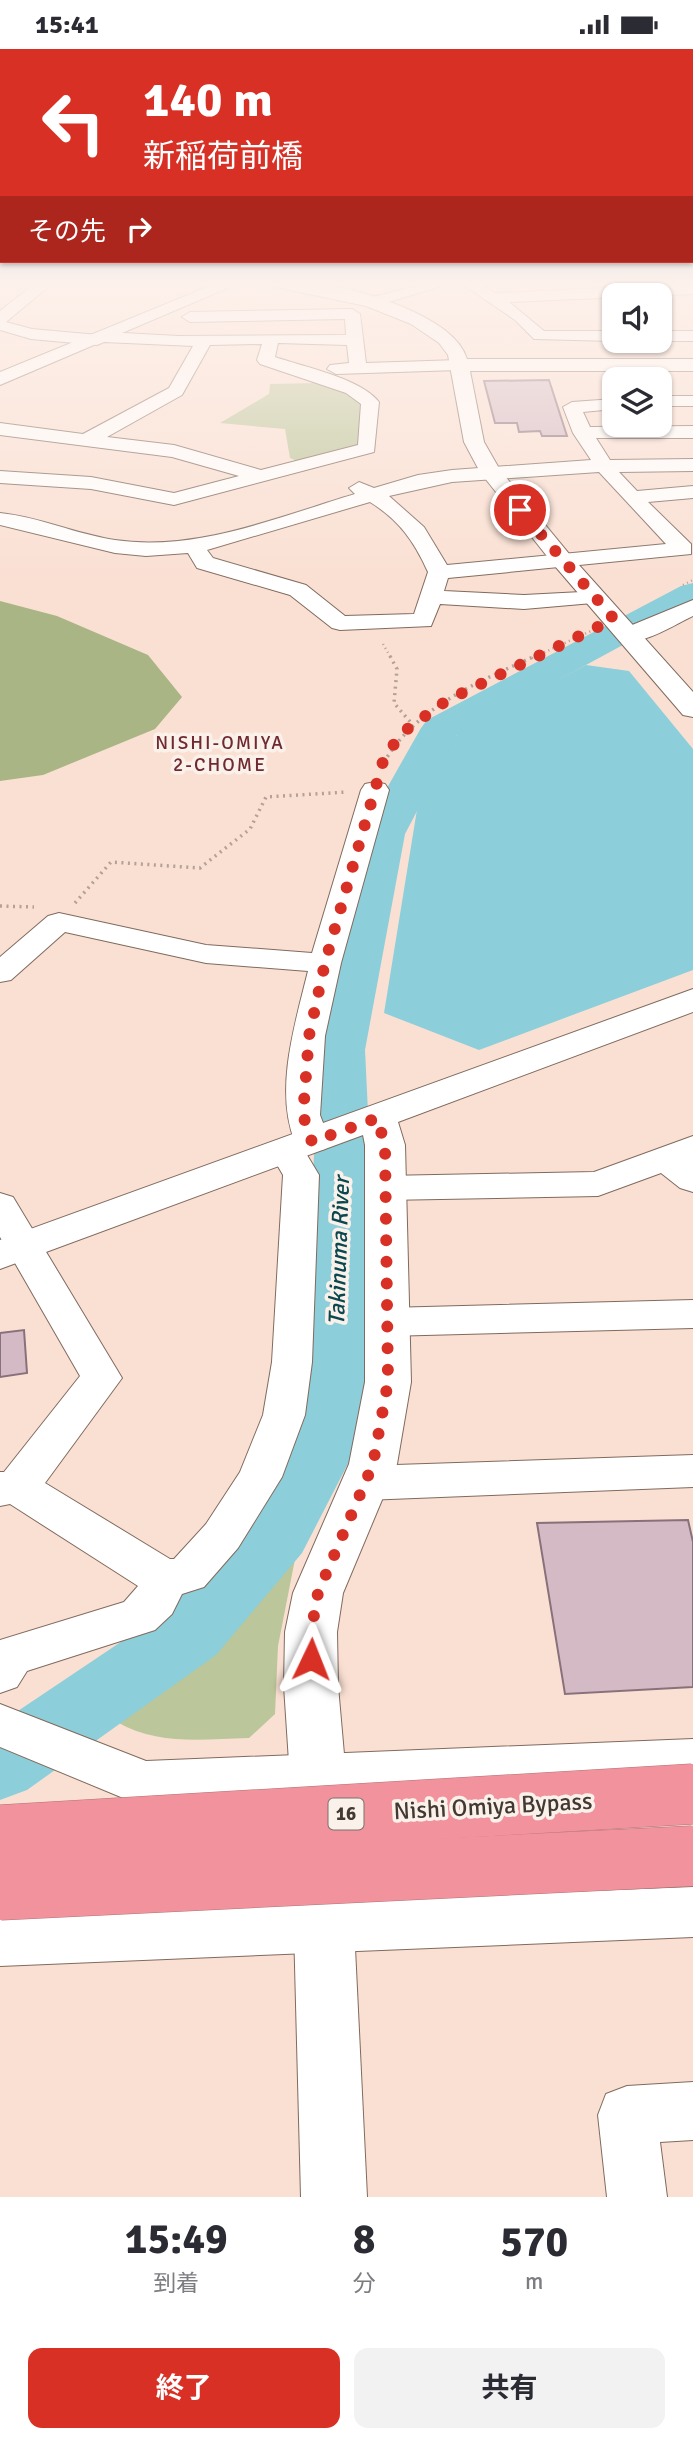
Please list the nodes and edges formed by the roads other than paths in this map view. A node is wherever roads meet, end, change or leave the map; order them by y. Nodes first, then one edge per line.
1 (181, 381) edge
2 (323, 381) edge
3 (462, 381) edge
4 (672, 401) edge
5 (693, 401) edge
6 (602, 405) edge
7 (0, 429) edge
8 (693, 432) edge
9 (582, 433) junction
10 (84, 441) junction
11 (313, 464) junction
12 (601, 465) junction
13 (693, 465) edge
14 (491, 471) junction
15 (262, 476) junction
16 (0, 477) edge
17 (693, 492) edge
18 (373, 495) junction
19 (631, 498) junction
20 (0, 519) edge
21 (693, 527) edge
22 (664, 530) junction
23 (194, 546) junction
24 (562, 560) junction
25 (439, 572) junction
26 (593, 596) junction
27 (431, 597) junction
28 (693, 607) edge
29 (621, 628) junction
30 (693, 709) edge
31 (375, 790) road end
32 (325, 963) junction
33 (0, 973) edge
34 (693, 1000) edge
35 (372, 1119) junction
36 (308, 1143) junction
37 (679, 1153) edge
38 (693, 1180) edge
39 (385, 1188) junction
40 (0, 1205) edge
41 (12, 1251) edge
42 (693, 1314) edge
43 (387, 1322) junction
44 (693, 1471) edge
45 (365, 1483) junction
46 (8, 1488) edge
47 (164, 1579) junction
48 (0, 1673) edge
49 (0, 1725) edge
50 (684, 1772) edge
51 (318, 1777) junction
52 (0, 1835) edge
53 (693, 1856) edge
54 (0, 1890) edge
55 (693, 1892) edge
56 (693, 1912) edge
57 (324, 1927) junction
58 (0, 1940) edge
59 (693, 2111) edge
60 (334, 2197) edge
61 (637, 2197) edge

1 - 10 street
2 - 11 street
3 - 14 street
4 - 5 street
6 - 9 street
7 - 10 street
8 - 9 street
9 - 12 street
10 - 15 street
11 - 15 street
11 - 18 street
12 - 13 street
12 - 14 street
12 - 19 street
14 - 18 street
14 - 24 street
15 - 16 street
17 - 19 street
18 - 23 street
18 - 25 street
19 - 22 street
20 - 23 street
21 - 22 street
22 - 24 street
23 - 27 street
24 - 25 street
24 - 26 street
25 - 27 street
26 - 27 street
26 - 29 street
28 - 29 street
29 - 30 street
31 - 32 street
32 - 33 street
32 - 36 street
34 - 35 street
35 - 36 street
35 - 39 street
36 - 41 street
36 - 47 street
37 - 38 street
37 - 39 street
39 - 43 street
40 - 41 street
41 - 46 street
42 - 43 street
43 - 45 street
44 - 45 street
45 - 51 street
46 - 47 street
47 - 48 street
49 - 51 street
50 - 51 street
50 - 52 highway, Nishi Omiya Bypass / 16, bridge
50 - 55 street
53 - 54 highway, bridge
56 - 57 street
57 - 58 street
57 - 60 street
59 - 61 street

